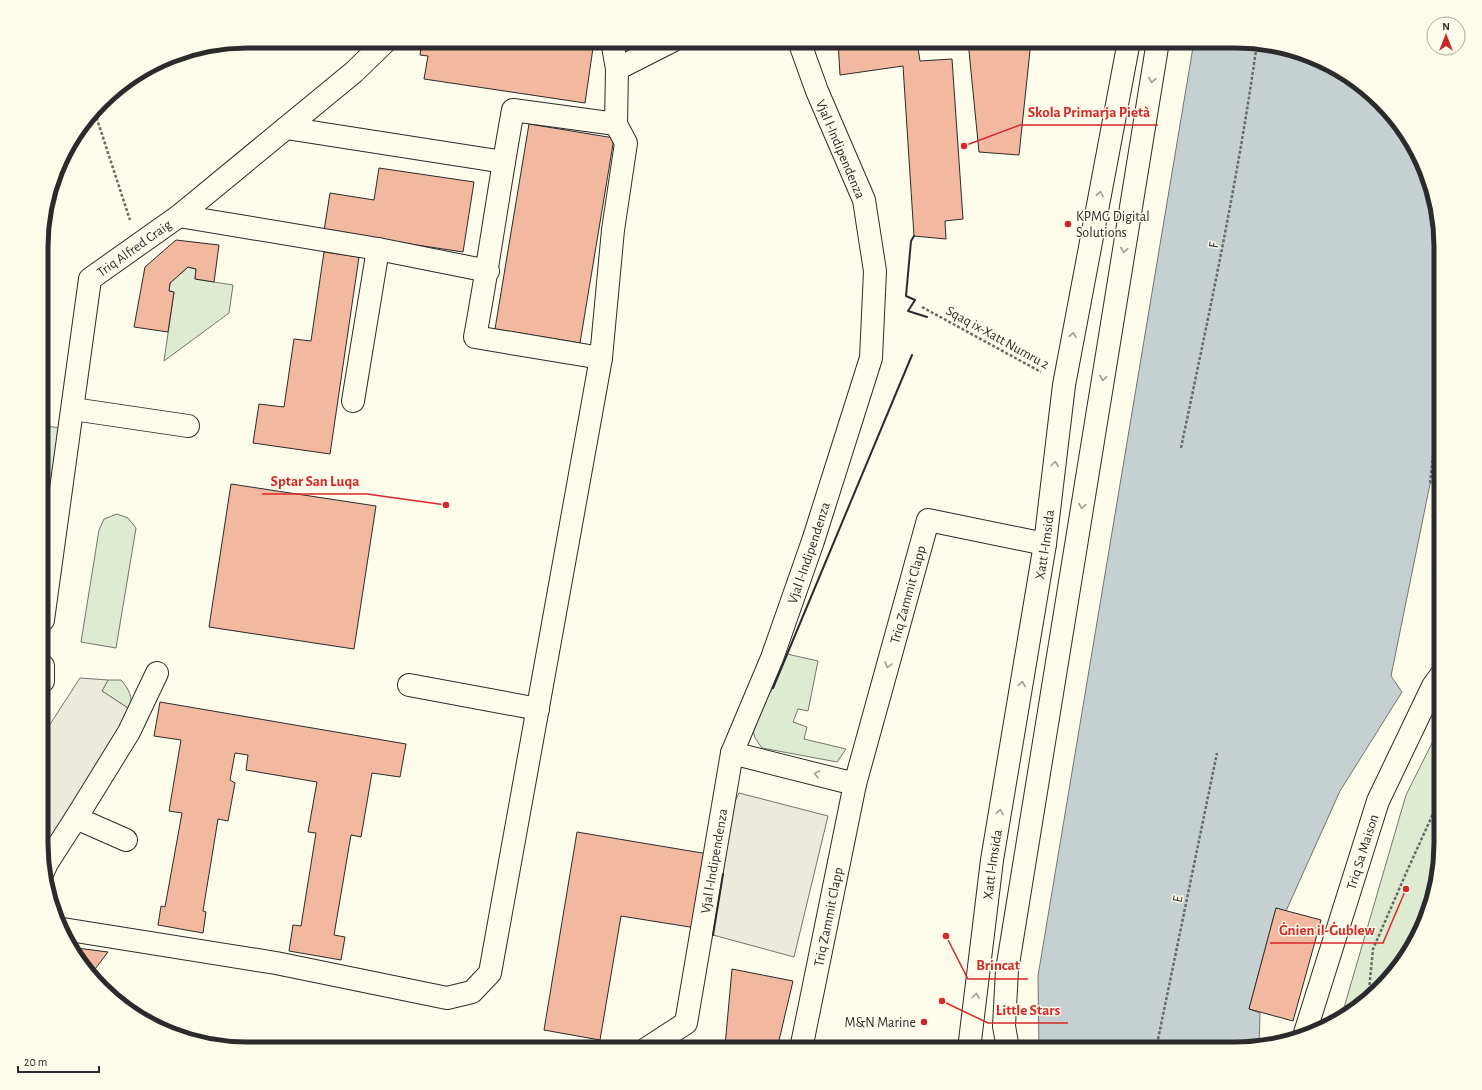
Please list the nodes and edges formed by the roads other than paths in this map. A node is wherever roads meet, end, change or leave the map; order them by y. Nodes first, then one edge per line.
1 (379, 48) edge
2 (613, 48) edge
3 (658, 48) edge
4 (802, 48) edge
5 (1128, 48) edge
6 (1157, 48) edge
7 (617, 69) junction
8 (616, 124) junction
9 (286, 128) junction
10 (504, 162) junction
11 (179, 216) junction
12 (378, 249) junction
13 (488, 271) junction
14 (600, 358) junction
15 (353, 401) dead end
16 (73, 409) junction
17 (188, 426) dead end
18 (1045, 544) junction
19 (48, 585) edge
20 (157, 673) dead end
21 (409, 685) dead end
22 (1434, 685) edge
23 (538, 709) junction
24 (732, 753) junction
25 (855, 784) junction
26 (76, 818) junction
27 (126, 840) dead end
28 (49, 861) edge
29 (68, 930) edge
30 (1306, 1029) edge
31 (657, 1042) edge
32 (802, 1042) edge
33 (971, 1042) edge
34 (1007, 1042) edge

1 - 9 main road, Triq Alfred Craig
2 - 7 main road
3 - 7 main road
4 - 24 main road, Vjal l-Indipendenza
18 -> 5 main road, Xatt l-Imsida
6 -> 34 main road
7 - 8 main road
8 - 10 main road
8 - 14 main road
9 - 10 main road
9 - 11 main road, Triq Alfred Craig
10 - 13 main road
11 - 12 main road
11 - 16 main road, Triq Alfred Craig
12 - 13 main road
12 - 15 main road
13 - 14 main road
14 - 23 main road
16 - 17 main road
16 - 19 main road, Triq Alfred Craig
18 -> 25 main road, Triq Zammit Clapp
33 -> 18 main road, Xatt l-Imsida
20 - 26 main road
21 - 23 main road
22 - 30 main road, Triq Sa Maison
23 - 29 main road
25 -> 24 main road
24 - 31 main road, Vjal l-Indipendenza
25 - 32 main road, Triq Zammit Clapp
26 - 27 main road
26 - 28 main road

